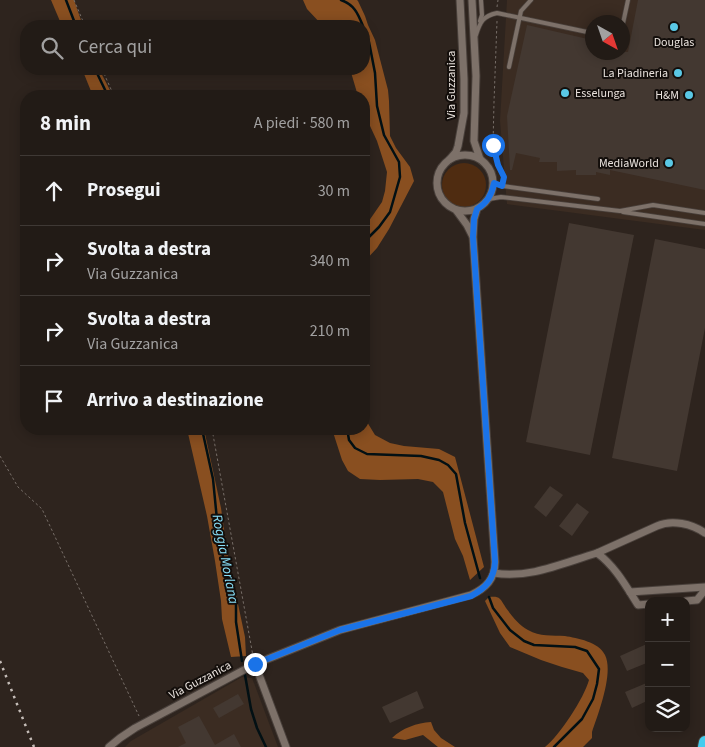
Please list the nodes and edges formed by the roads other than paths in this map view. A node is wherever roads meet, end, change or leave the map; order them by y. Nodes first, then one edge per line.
1 (460, 0) edge
2 (472, 0) edge
3 (481, 0) edge
4 (531, 0) edge
5 (628, 0) edge
6 (625, 15) edge
7 (519, 18) junction
8 (479, 26) junction
9 (585, 32) edge
10 (475, 57) junction
11 (509, 67) dead end
12 (480, 159) junction
13 (445, 164) junction
14 (494, 183) junction
15 (489, 199) junction
16 (598, 199) dead end
17 (477, 209) junction
18 (456, 210) junction
19 (620, 211) junction
20 (705, 213) edge
21 (705, 224) edge
22 (473, 237) junction
23 (705, 533) edge
24 (596, 553) junction
25 (494, 573) junction
26 (705, 589) edge
27 (630, 592) junction
28 (690, 601) edge
29 (645, 604) edge
30 (255, 664) junction
31 (705, 742) edge
32 (109, 747) edge
33 (286, 747) edge
34 (704, 747) edge

1 - 13 street, Via Guzzanica
2 - 10 street, Via Guzzanica
3 - 8 lane
4 - 7 lane
5 - 6 lane
7 - 8 lane
7 - 9 lane
7 - 11 lane
8 - 10 lane
10 - 12 street, Via Guzzanica
12 - 13 street
12 - 14 street, Via Guzzanica
13 - 18 street, Via Guzzanica
14 - 15 street
14 - 16 lane
15 - 17 street
15 - 19 lane
17 - 18 street
17 - 22 street, Via Guzzanica
18 - 22 street, Via Guzzanica
19 - 20 lane
19 - 21 lane
22 - 25 street, Via Guzzanica
23 - 24 street
24 - 25 street
24 - 27 street
25 - 30 street, Via Guzzanica
26 - 27 street
26 - 28 street
27 - 29 street
30 - 32 street, Via Guzzanica
30 - 33 street
31 - 34 highway

